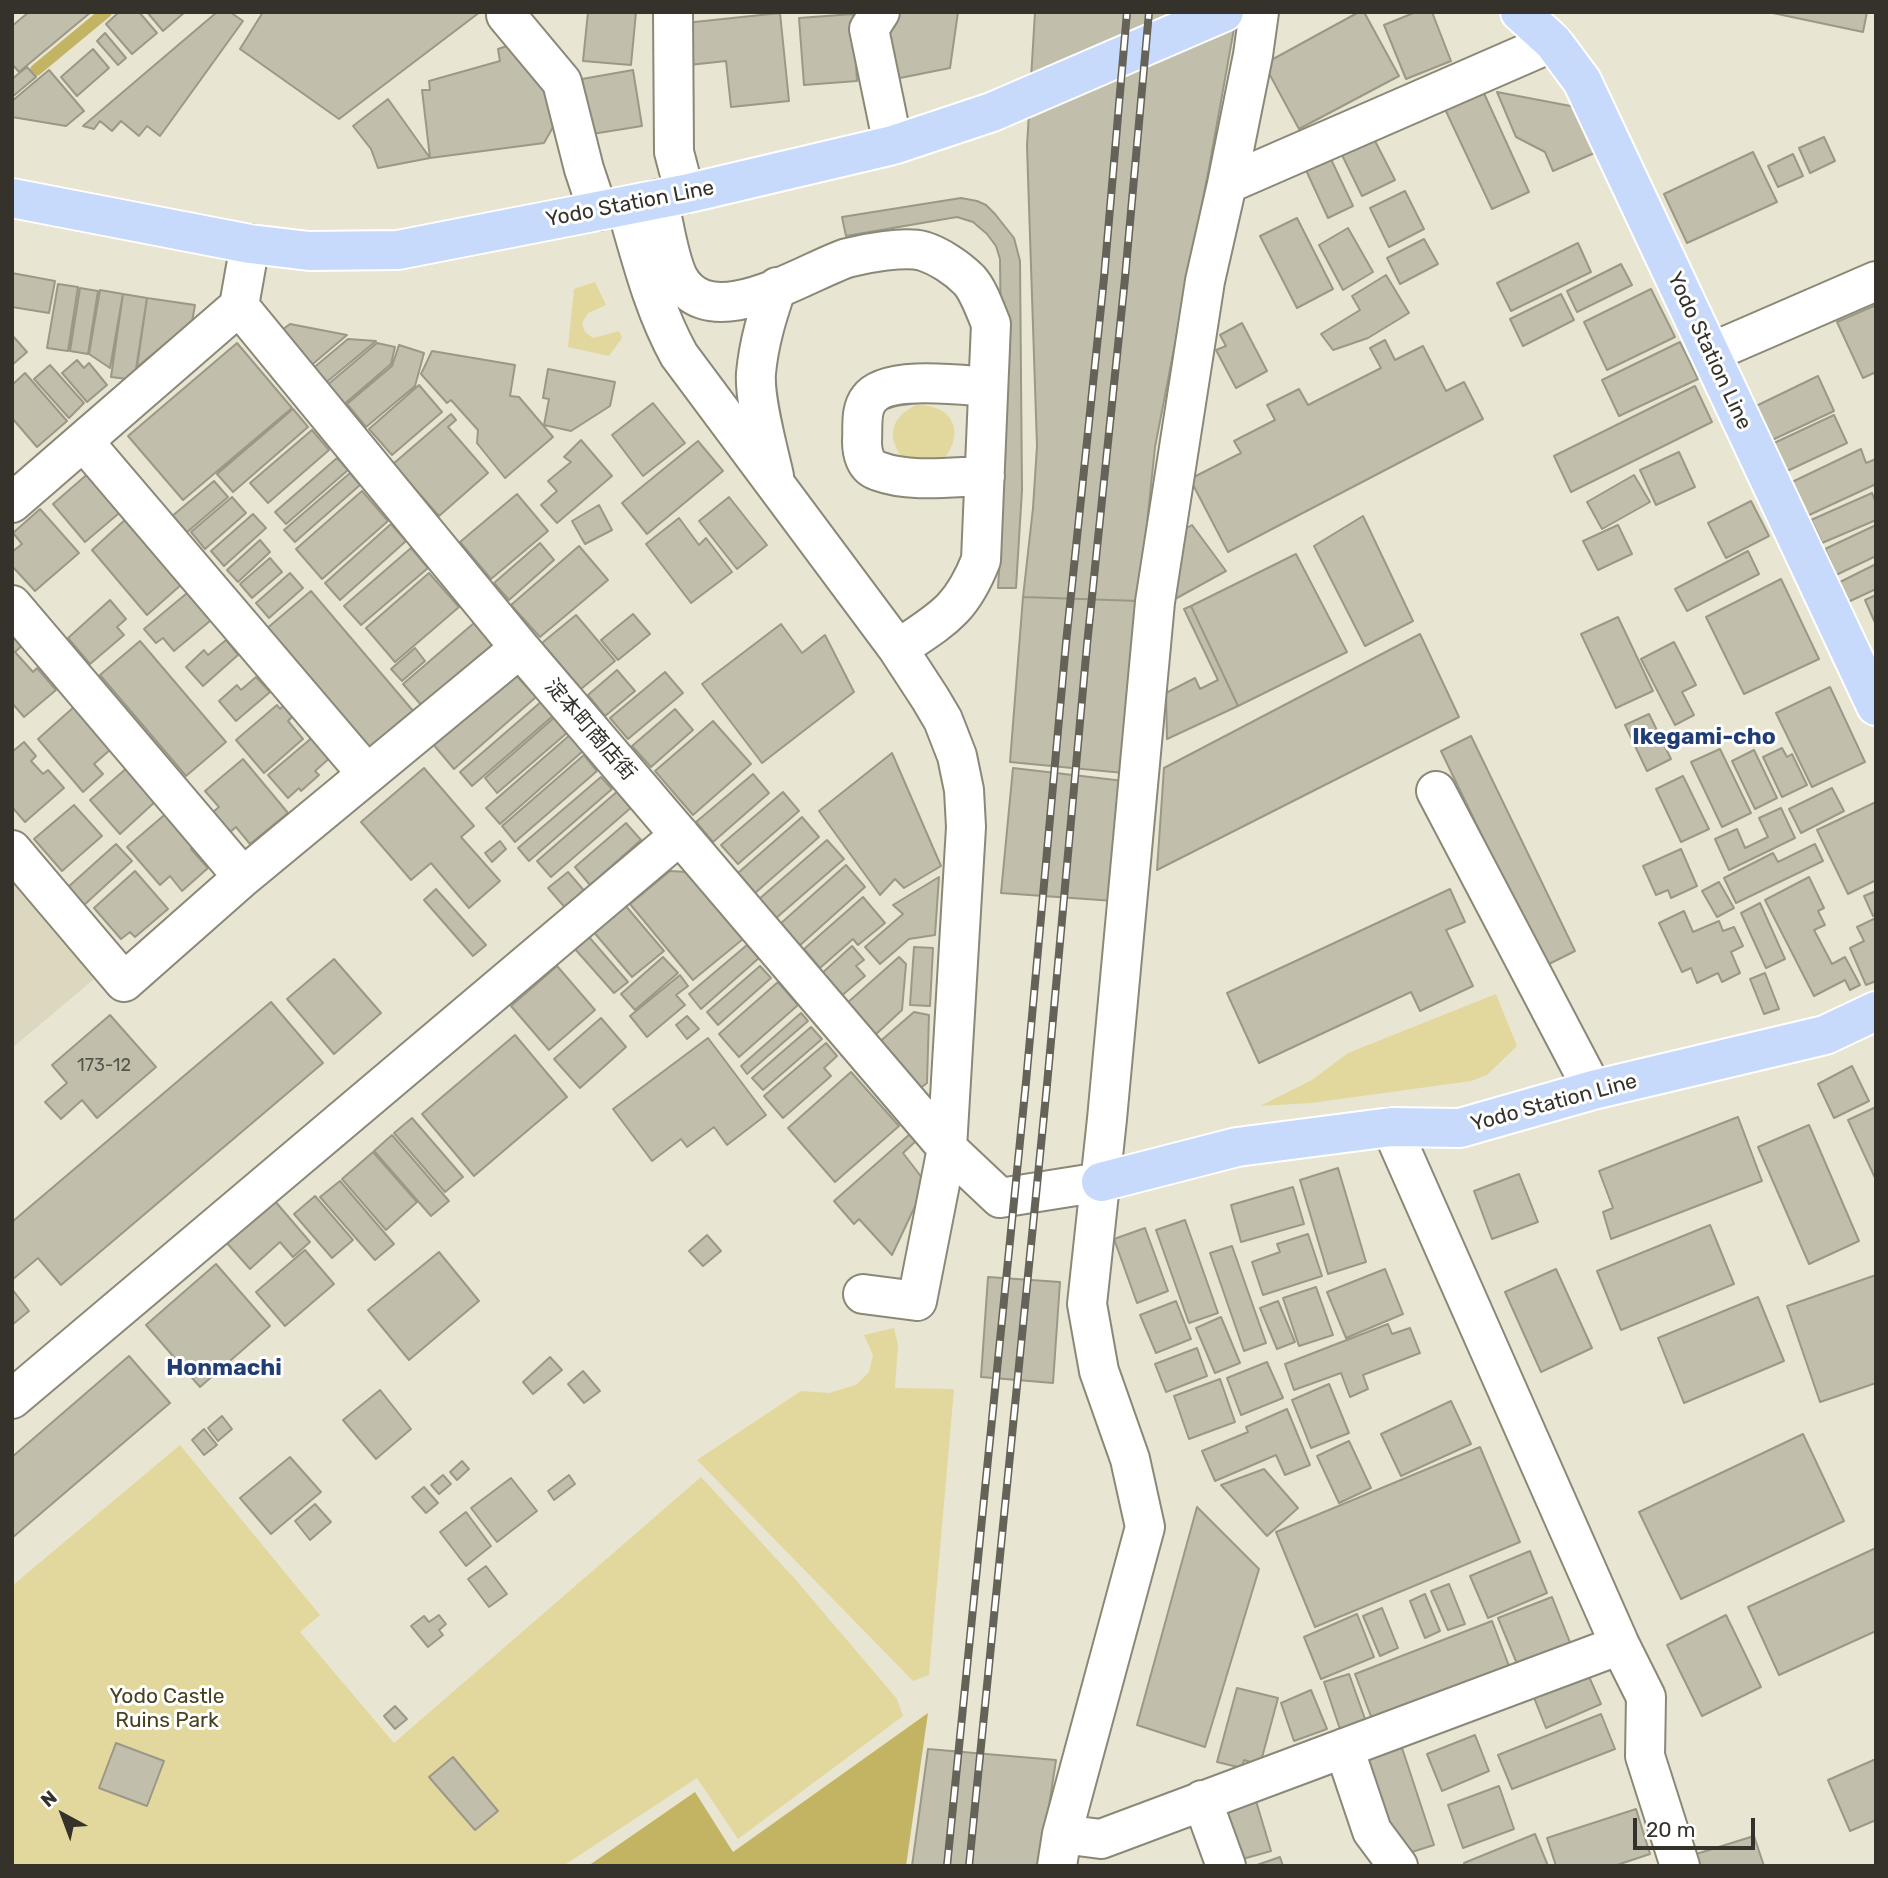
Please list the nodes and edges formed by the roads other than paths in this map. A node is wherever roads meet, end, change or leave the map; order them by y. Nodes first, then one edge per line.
1 (506, 12) edge
2 (673, 12) edge
3 (880, 12) edge
4 (1224, 12) edge
5 (1259, 12) edge
6 (1520, 12) edge
7 (1553, 42) junction
8 (893, 145) junction
9 (1227, 184) junction
10 (12, 198) edge
11 (642, 203) junction
12 (250, 244) junction
13 (1876, 281) edge
14 (777, 287) junction
15 (239, 306) junction
16 (1710, 353) junction
17 (988, 387) junction
18 (84, 442) junction
19 (985, 476) junction
20 (777, 485) junction
21 (12, 503) edge
22 (12, 605) edge
23 (520, 648) junction
24 (898, 649) junction
25 (1876, 706) edge
26 (367, 774) junction
27 (1436, 791) dead end
28 (680, 835) junction
29 (12, 850) edge
30 (243, 877) junction
31 (1876, 1011) edge
32 (1593, 1090) junction
33 (1391, 1127) junction
34 (947, 1149) junction
35 (1101, 1182) junction
36 (863, 1294) dead end
37 (12, 1399) edge
38 (1620, 1645) junction
39 (1344, 1748) junction
40 (1202, 1800) junction
41 (1059, 1850) edge
42 (1226, 1866) edge
43 (1398, 1866) edge
44 (1681, 1866) edge

1 - 11 street
2 - 11 street
3 - 8 street
4 - 8 main road, Yodo Station Line
5 - 9 street
6 - 7 main road, Yodo Station Line
7 - 9 street
7 - 16 main road, Yodo Station Line
8 - 11 main road, Yodo Station Line
9 - 35 street
10 - 12 main road, Yodo Station Line
11 - 12 main road, Yodo Station Line
11 - 14 street
11 - 20 street
12 - 15 street
13 - 16 street
14 - 17 street
14 - 20 street
15 - 18 street
15 - 23 street, 淀本町商店街
16 - 25 main road, Yodo Station Line
17 - 19 street
17 - 19 street
18 - 21 street
18 - 26 street
19 - 24 street
20 - 24 street
22 - 30 street
23 - 26 street
23 - 28 street, 淀本町商店街
24 - 34 street
26 - 30 street
27 - 32 street
28 - 34 street, 淀本町商店街
28 - 37 street
29 - 30 street
31 - 32 main road, Yodo Station Line
32 - 33 main road, Yodo Station Line
33 - 35 main road, Yodo Station Line
33 - 38 street
34 - 35 street, 淀本町商店街
34 - 36 street
35 - 41 street
38 - 39 street
38 - 44 street
39 - 40 street
39 - 43 street
40 - 41 street
40 - 42 street

